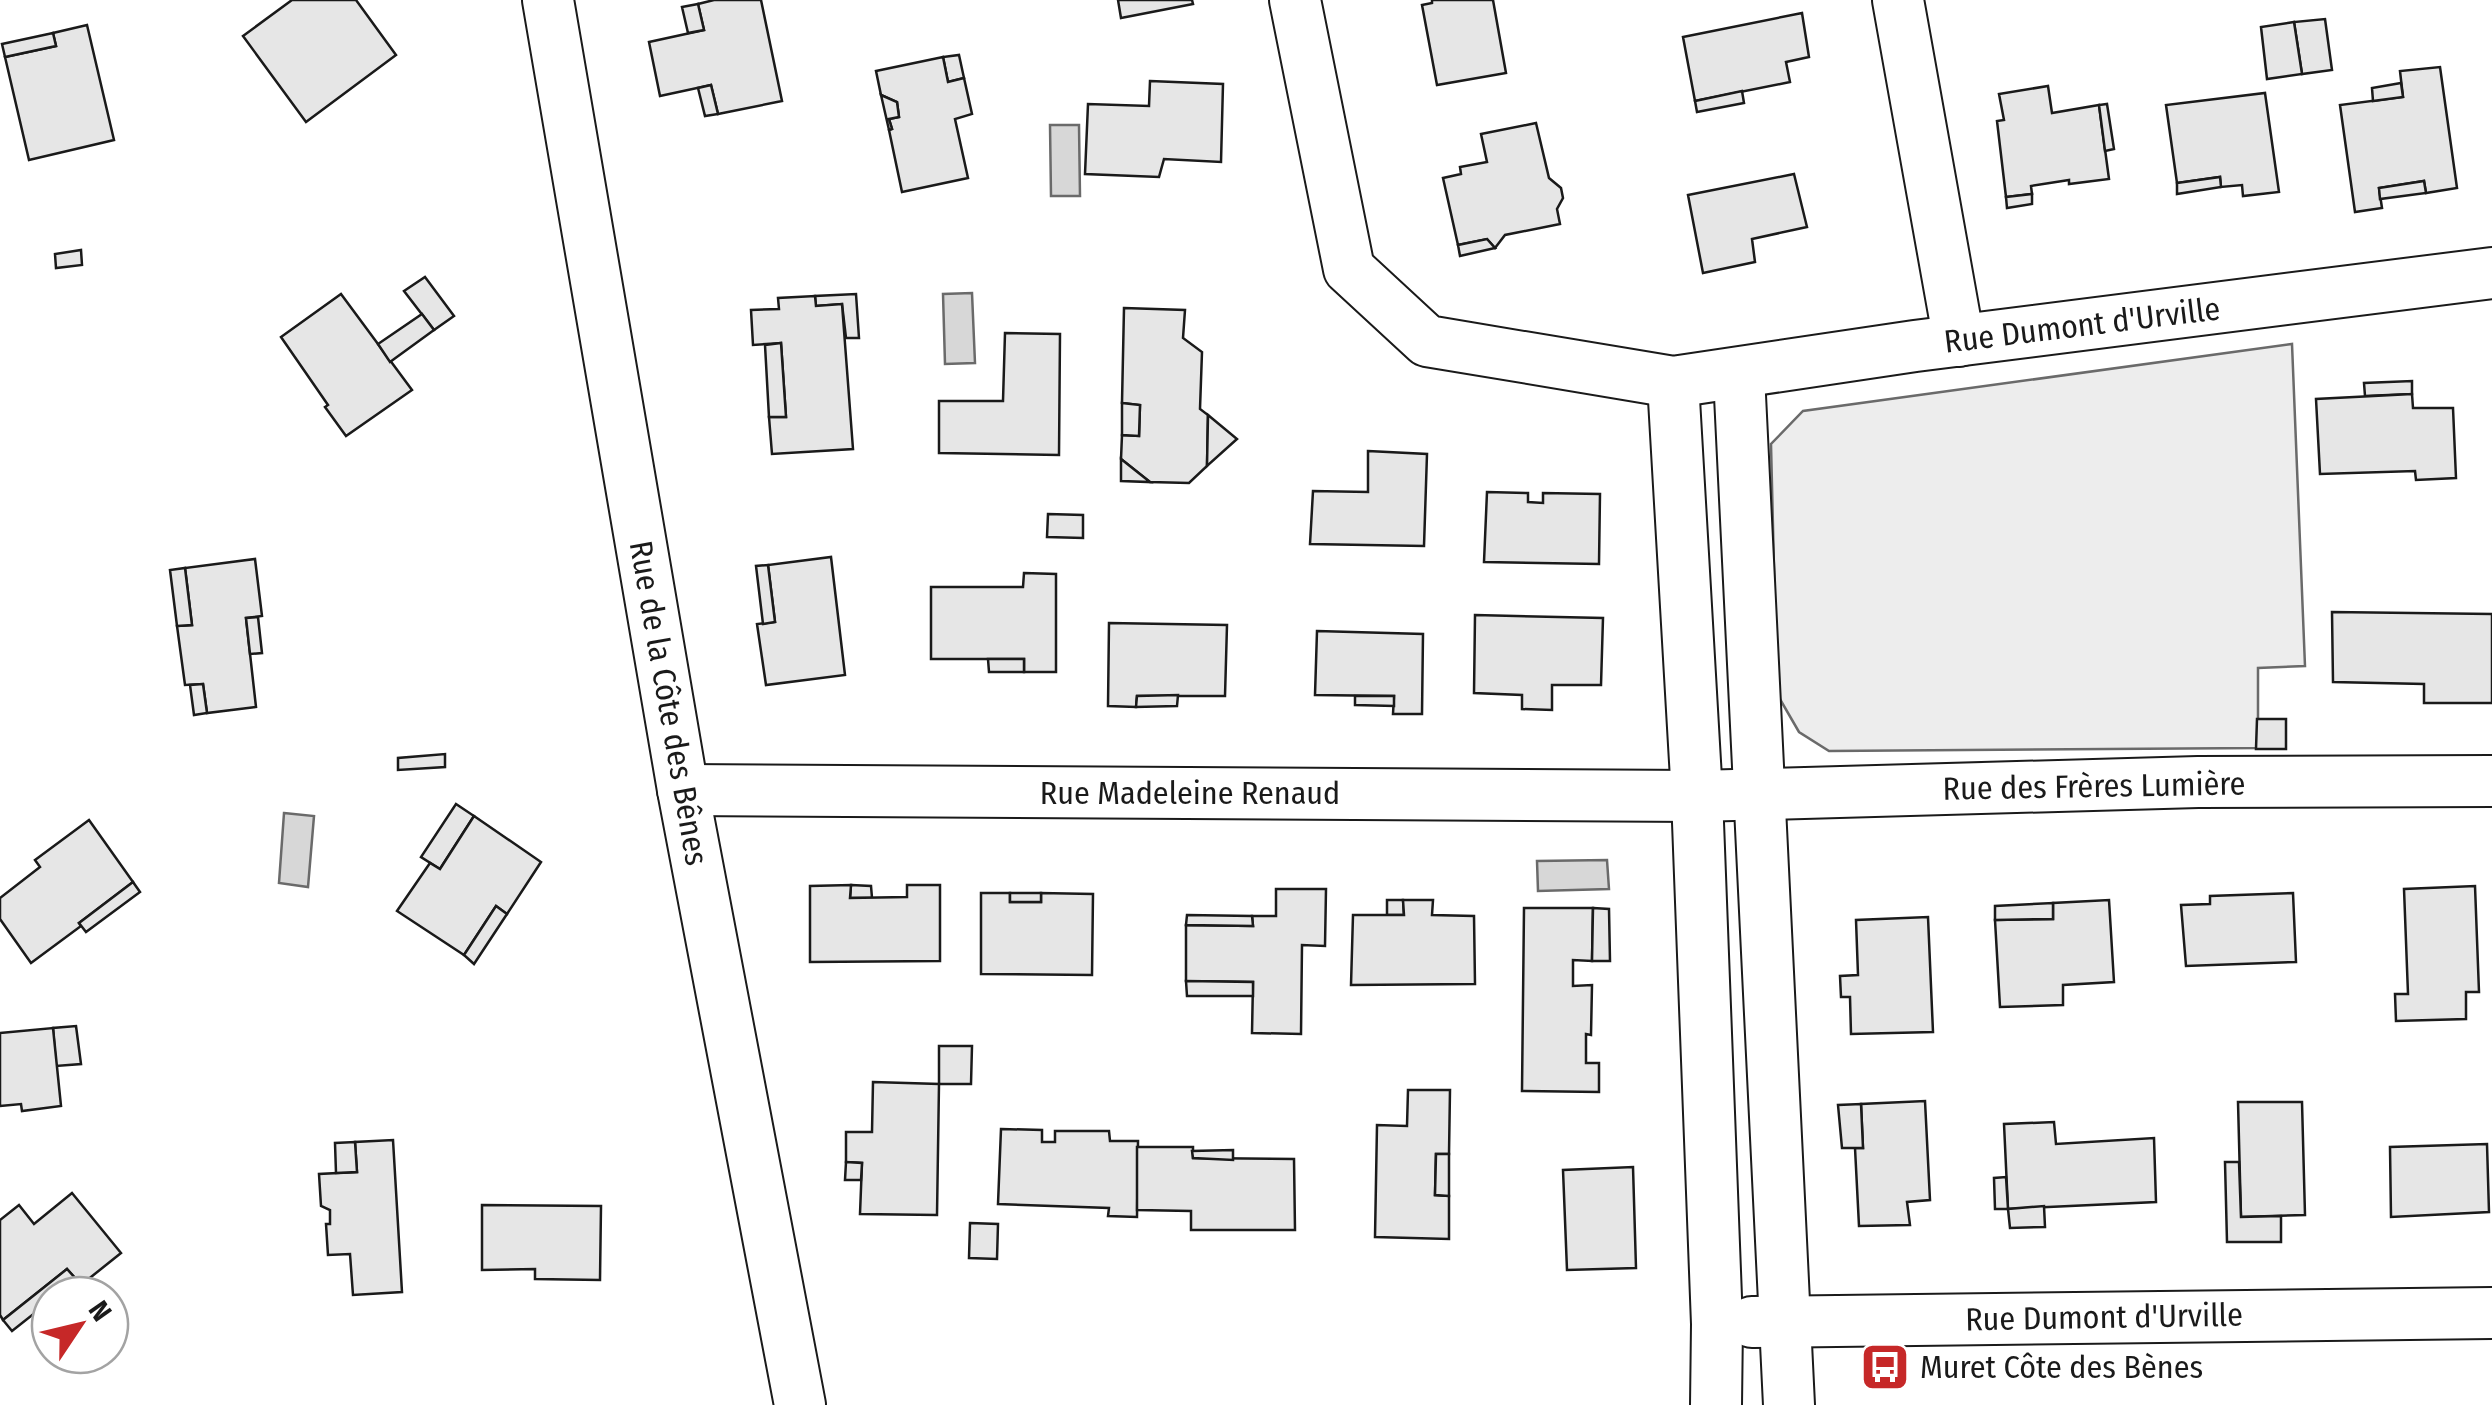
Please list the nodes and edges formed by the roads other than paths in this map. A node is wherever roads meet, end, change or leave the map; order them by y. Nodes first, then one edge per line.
1 (548, 0) edge
2 (1295, 0) edge
3 (1898, 0) edge
4 (2492, 273) edge
5 (1959, 342) junction
6 (1739, 375) junction
7 (1673, 382) junction
8 (2492, 781) edge
9 (682, 790) junction
10 (1758, 794) junction
11 (1696, 796) junction
12 (2492, 1313) edge
13 (1783, 1320) junction
14 (1717, 1324) junction
15 (800, 1405) edge
16 (1716, 1405) edge
17 (1788, 1405) edge

1 - 9 street, Rue de la Côte des Bênes
2 - 7 street, Rue Dumont d'Urville
3 - 5 street
4 - 5 street, Rue Dumont d'Urville
5 - 6 street, Rue Dumont d'Urville
6 - 7 street, Rue Dumont d'Urville
6 - 10 street
7 - 11 street
8 - 10 street, Rue des Frères Lumière
9 - 11 street, Rue Madeleine Renaud
9 - 15 street, Rue de la Côte des Bênes
10 - 11 street, Rue des Frères Lumière
10 - 13 street
11 - 14 street
12 - 13 street, Rue Dumont d'Urville
13 - 14 street, Rue Dumont d'Urville
13 - 17 street
14 - 16 street

